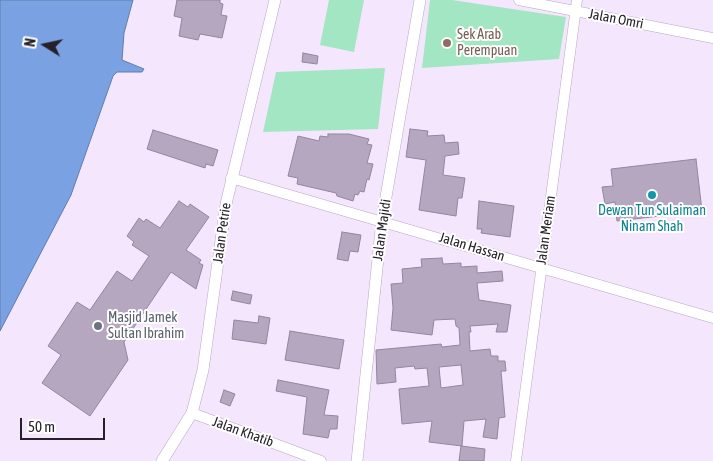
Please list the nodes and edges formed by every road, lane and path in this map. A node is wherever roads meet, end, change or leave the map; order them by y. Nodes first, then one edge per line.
1 (275, 0) edge
2 (420, 0) edge
3 (519, 0) edge
4 (577, 0) edge
5 (576, 12) junction
6 (713, 38) edge
7 (231, 178) junction
8 (382, 220) junction
9 (541, 268) junction
10 (713, 318) edge
11 (192, 414) junction
12 (162, 461) edge
13 (321, 461) edge
14 (356, 461) edge
15 (516, 461) edge

1 - 7 street, Jalan Petrie
2 - 8 street, Jalan Majidi
3 - 5 street, Jalan Omri
4 - 5 street, Jalan Meriam
5 - 6 street, Jalan Omri
5 - 9 street, Jalan Meriam
7 - 8 street, Jalan Hassan
7 - 11 street, Jalan Petrie
8 - 9 street, Jalan Hassan
8 - 14 street, Jalan Majidi
9 - 10 street, Jalan Hassan
9 - 15 street, Jalan Meriam
11 - 12 street, Jalan Petrie
11 - 13 street, Jalan Khatib

